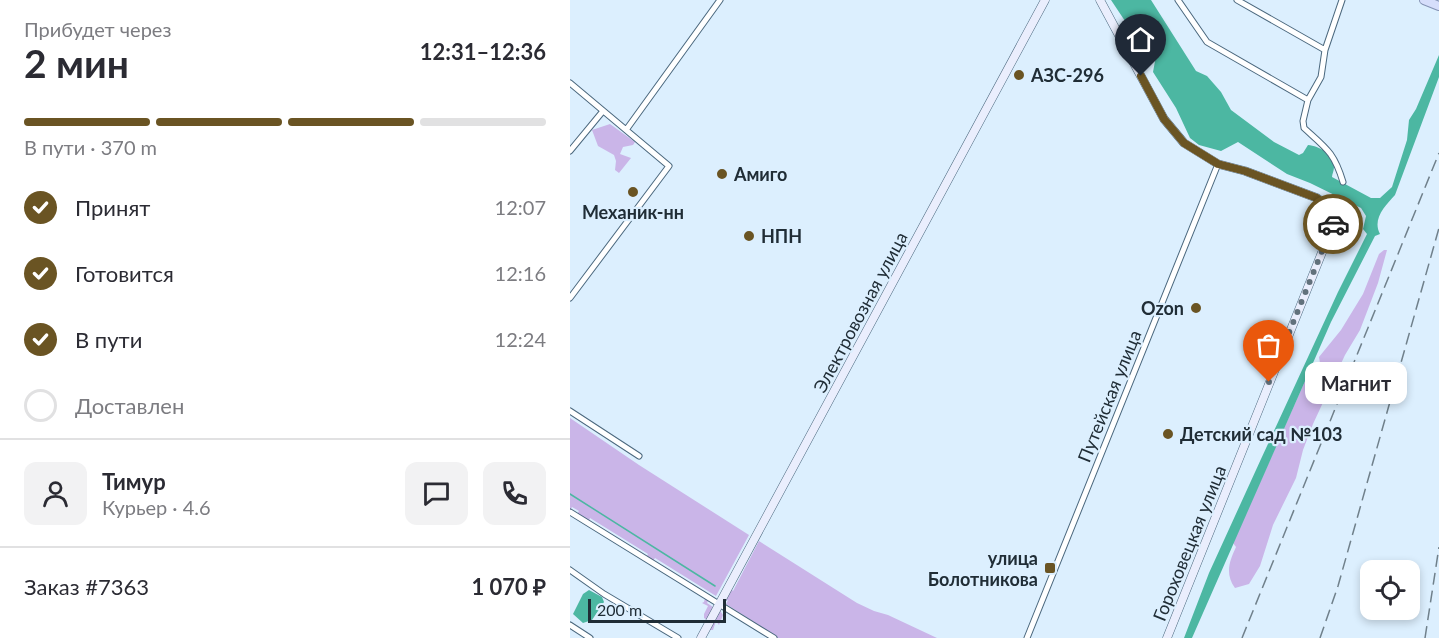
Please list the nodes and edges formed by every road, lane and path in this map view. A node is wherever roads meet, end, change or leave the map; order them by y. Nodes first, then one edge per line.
1 (720, 0) edge
2 (1045, 0) edge
3 (1100, 0) edge
4 (1178, 0) edge
5 (1238, 0) edge
6 (1342, 0) edge
7 (1424, 0) edge
8 (1439, 6) edge
9 (1325, 50) junction
10 (570, 83) edge
11 (1308, 100) junction
12 (603, 111) junction
13 (626, 130) junction
14 (570, 151) edge
15 (1218, 164) junction
16 (1343, 182) dead end
17 (570, 298) edge
18 (570, 411) edge
19 (639, 456) dead end
20 (570, 512) edge
21 (570, 570) edge
22 (718, 605) junction
23 (570, 625) edge
24 (590, 638) edge
25 (678, 638) edge
26 (700, 638) edge
27 (774, 638) edge
28 (1027, 638) edge
29 (1167, 638) edge

1 - 13 street
2 - 22 street, Электровозная улица
3 - 15 street
4 - 11 street
5 - 9 street
6 - 9 street
7 - 8 main road
9 - 11 street
10 - 12 street
11 - 16 street
12 - 13 street
12 - 14 street
13 - 17 street
15 - 28 street, Путейская улица
15 - 29 street, Гороховецкая улица
18 - 19 street
20 - 22 street
21 - 25 street
22 - 26 street, Электровозная улица
22 - 27 street
23 - 24 street

